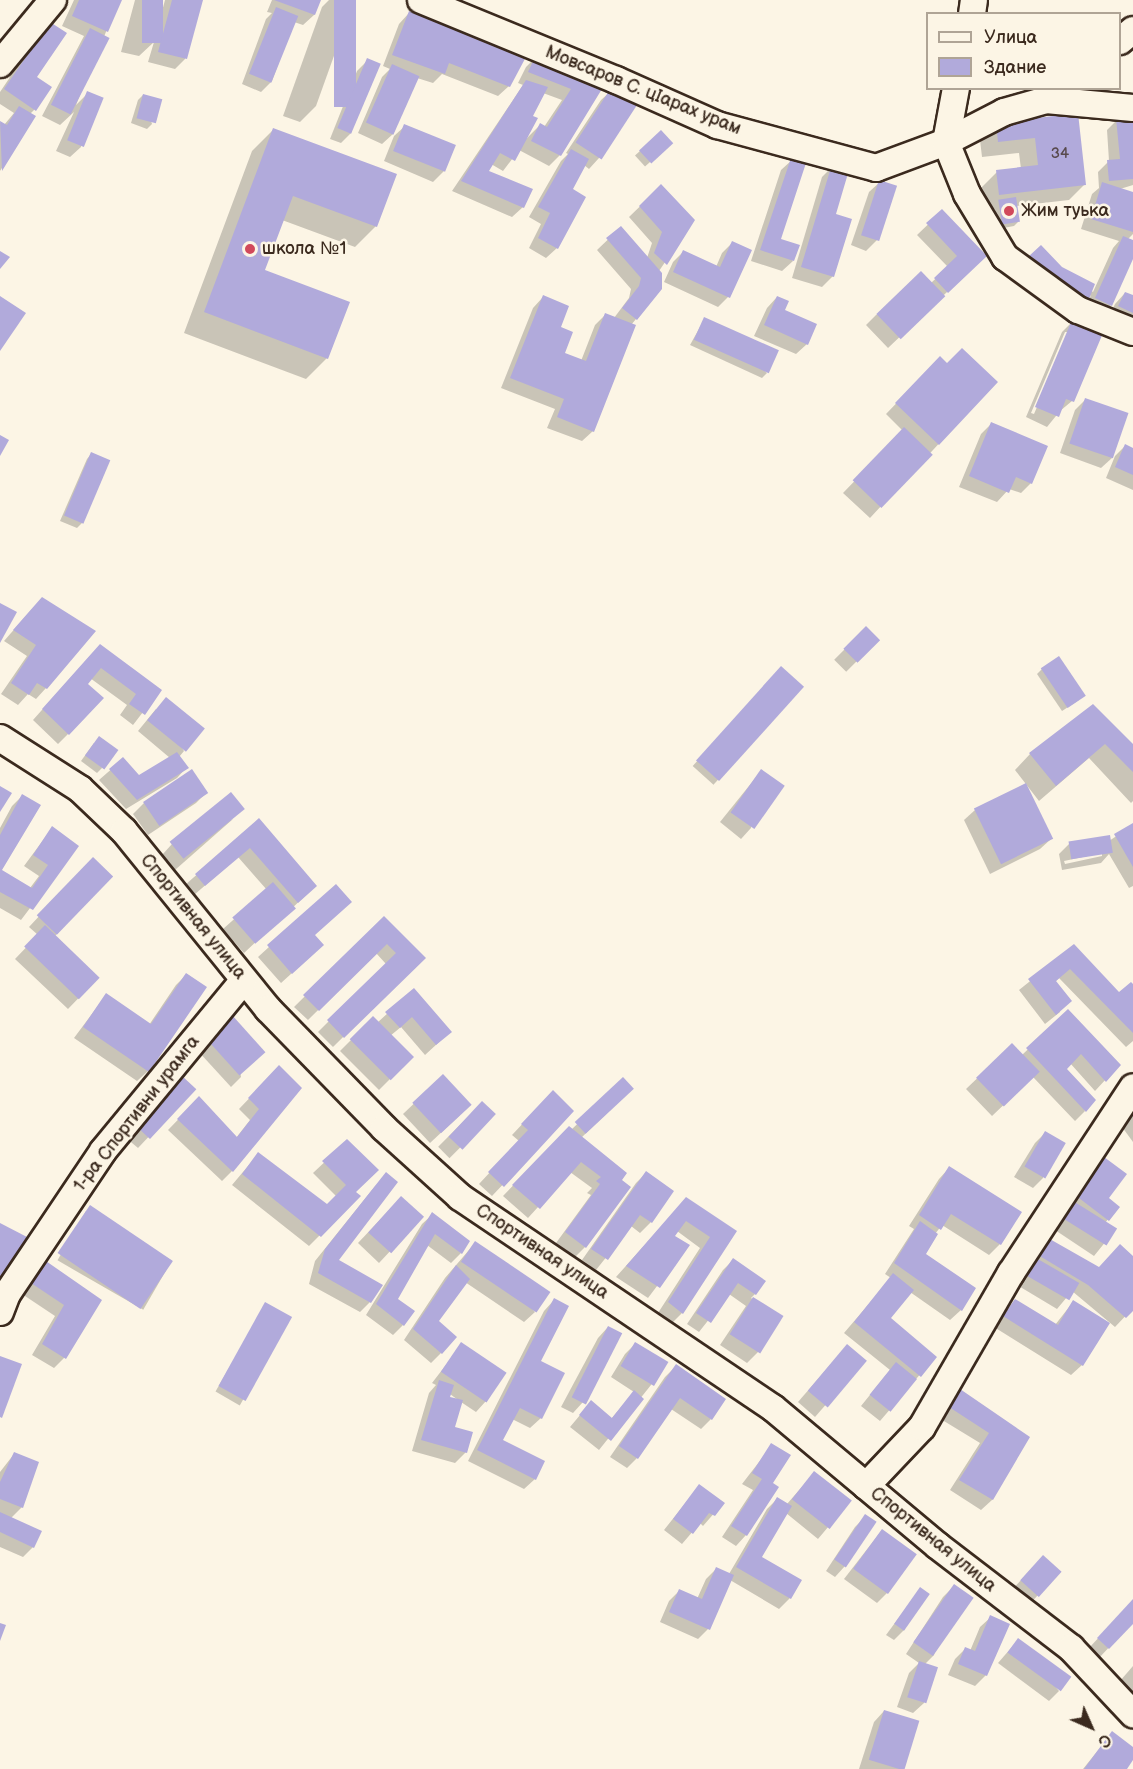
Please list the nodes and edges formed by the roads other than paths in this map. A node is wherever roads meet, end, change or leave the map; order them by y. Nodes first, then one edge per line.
1 (53, 0) edge
2 (421, 0) edge
3 (1133, 30) edge
4 (1121, 39) edge
5 (0, 64) edge
6 (956, 90) edge
7 (1053, 94) edge
8 (1133, 108) edge
9 (946, 142) junction
10 (1133, 332) edge
11 (0, 738) edge
12 (243, 981) junction
13 (1133, 1088) edge
14 (0, 1312) edge
15 (866, 1486) junction
16 (1133, 1714) edge

1 - 5 street
2 - 9 street, Мовсаров С. цIарах урам
3 - 4 street
6 - 9 street
7 - 8 street
7 - 9 street, Мовсаров С. цIарах урам
9 - 10 street
11 - 12 street, Спортивная улица
12 - 14 street, 1-ра Спортивни урамга
12 - 15 street, Спортивная улица
13 - 15 street
15 - 16 street, Спортивная улица

